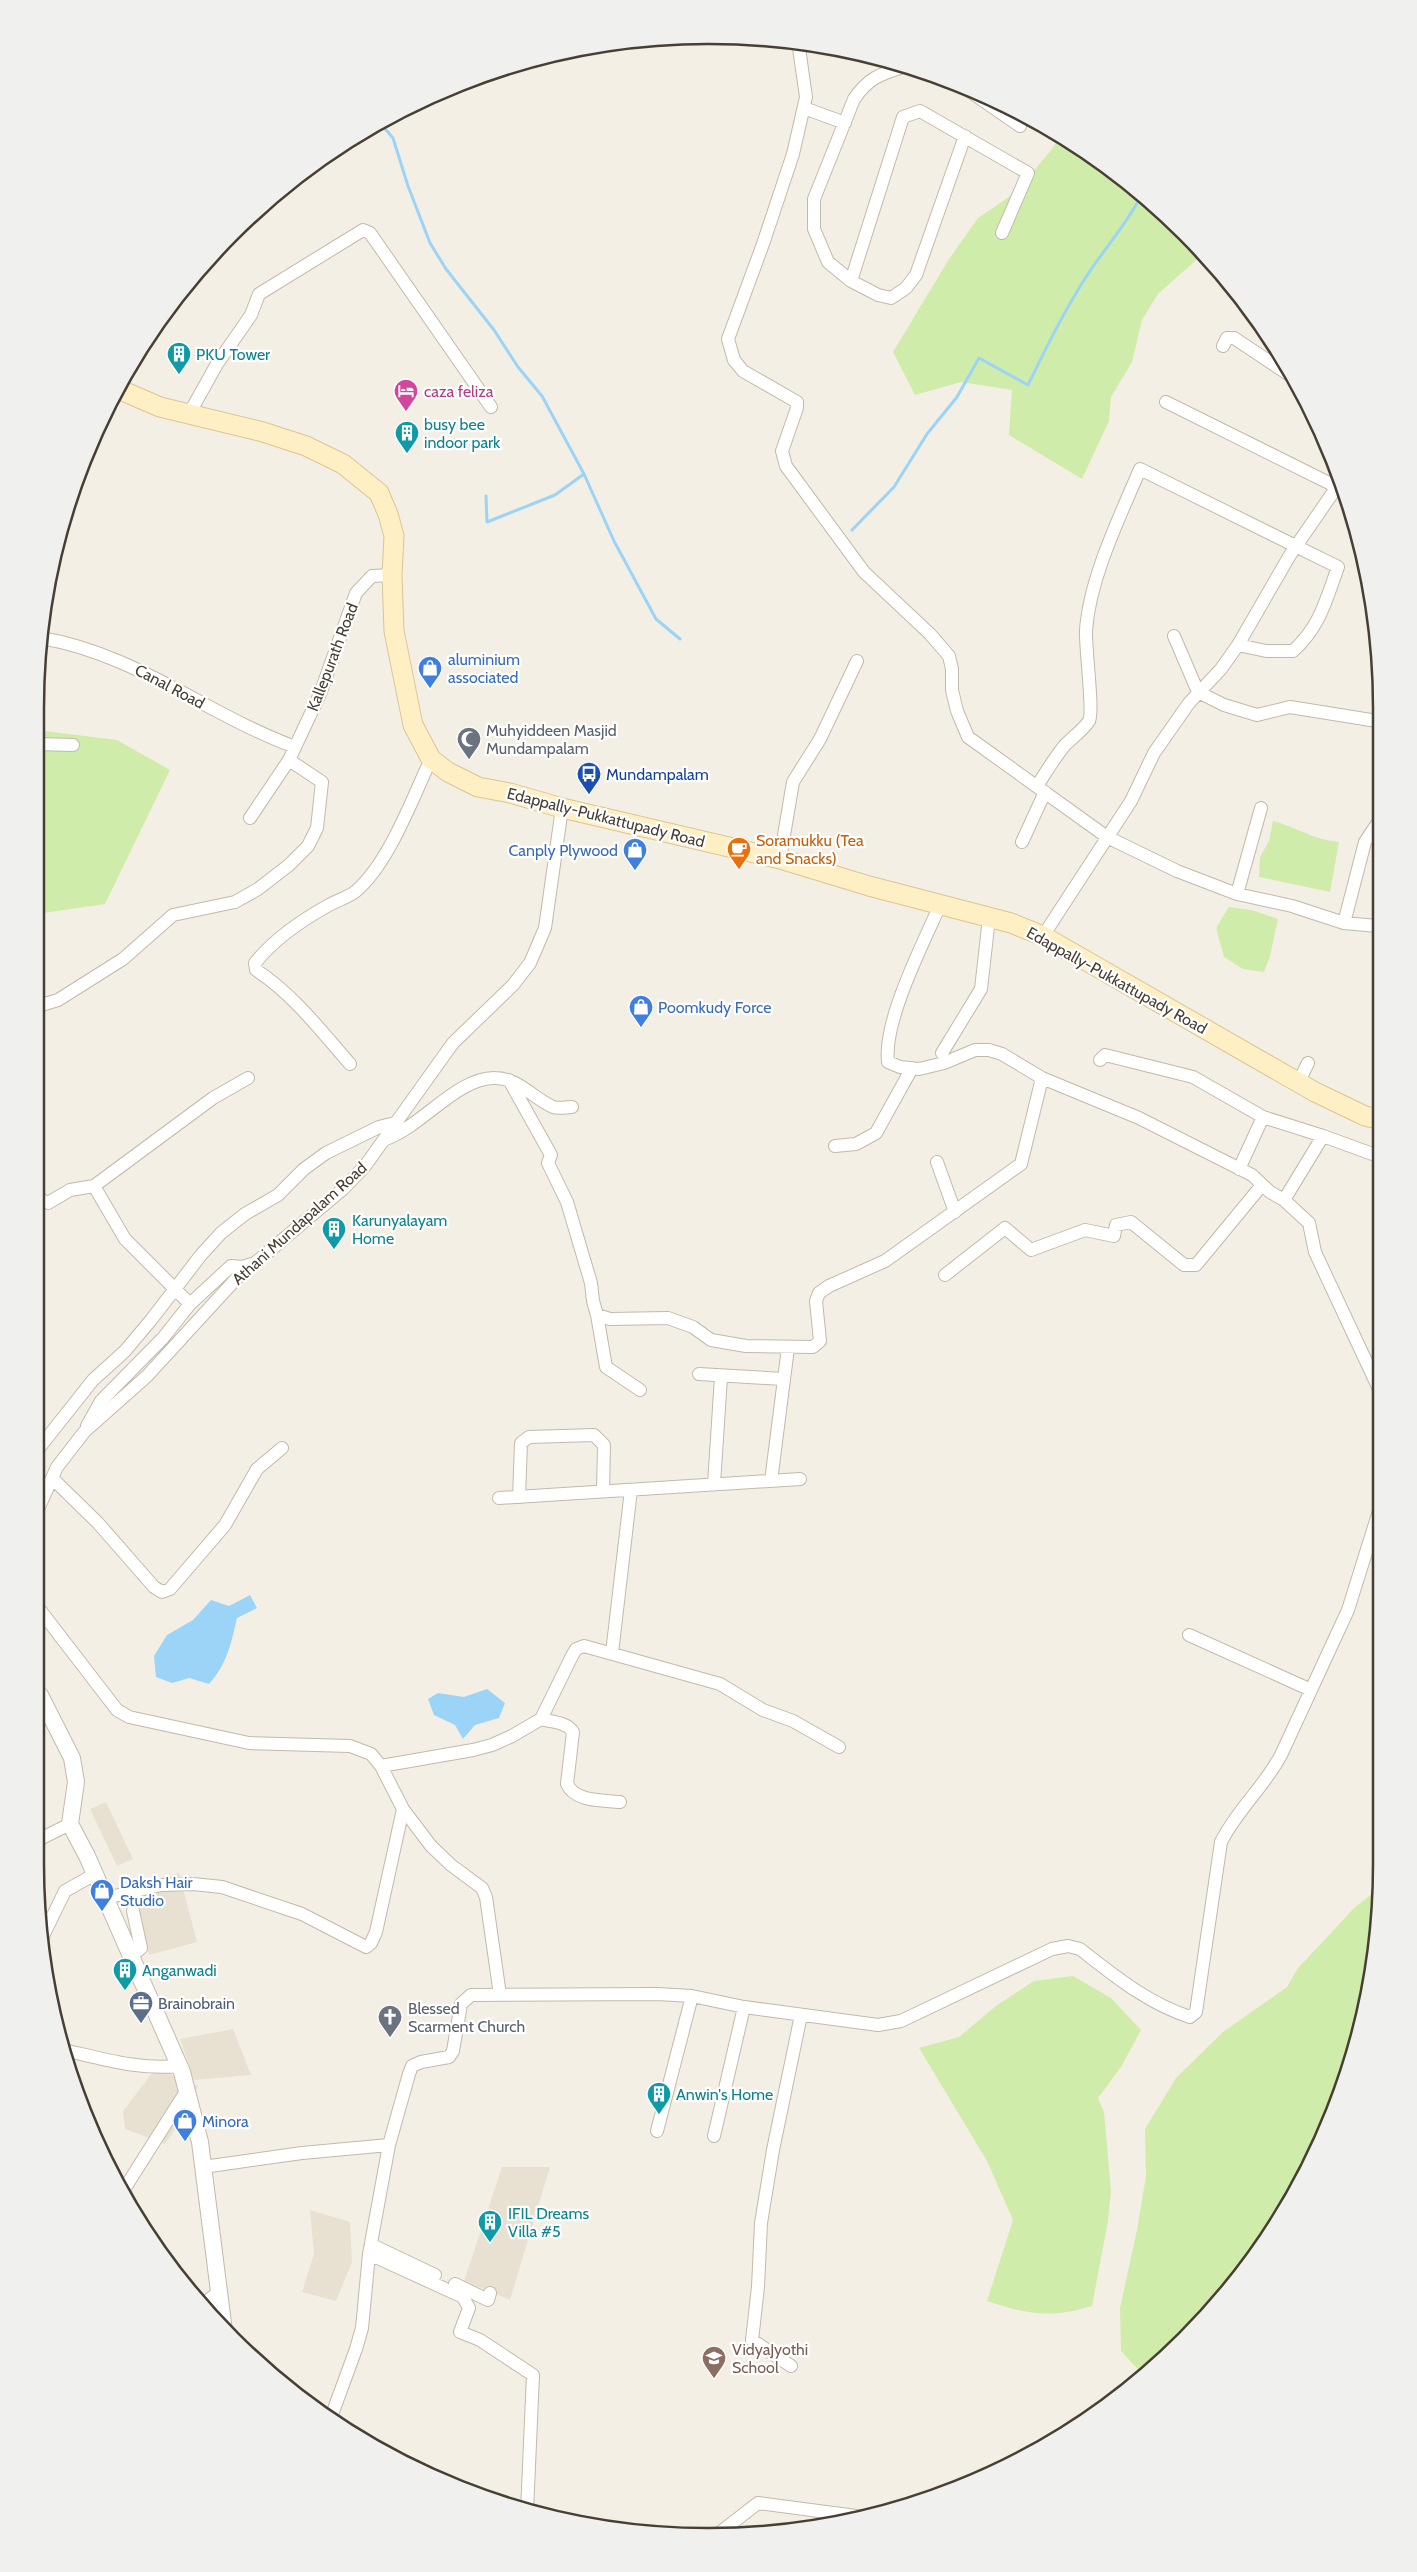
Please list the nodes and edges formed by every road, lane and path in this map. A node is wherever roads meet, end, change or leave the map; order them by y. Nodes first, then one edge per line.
1 (799, 50) edge
2 (894, 70) edge
3 (804, 108) junction
4 (994, 108) edge
5 (845, 123) junction
6 (1020, 126) dead end
7 (965, 136) junction
8 (1002, 233) dead end
9 (851, 281) junction
10 (1223, 346) dead end
11 (1279, 368) edge
12 (124, 392) edge
13 (1166, 402) dead end
14 (491, 407) dead end
15 (189, 414) junction
16 (1332, 479) edge
17 (1335, 487) edge
18 (1296, 545) junction
19 (392, 575) junction
20 (1174, 636) dead end
21 (47, 639) edge
22 (1238, 645) junction
23 (857, 661) dead end
24 (1198, 692) junction
25 (1373, 720) edge
26 (44, 744) edge
27 (73, 745) dead end
28 (295, 747) junction
29 (431, 759) junction
30 (289, 760) junction
31 (1041, 789) junction
32 (562, 808) junction
33 (1261, 808) dead end
34 (250, 818) dead end
35 (1373, 830) edge
36 (1107, 837) junction
37 (1022, 842) dead end
38 (780, 860) junction
39 (1237, 894) junction
40 (940, 905) junction
41 (989, 918) junction
42 (1344, 923) junction
43 (1373, 926) edge
44 (1043, 936) junction
45 (44, 1004) edge
46 (942, 1053) dead end
47 (1100, 1060) dead end
48 (1308, 1063) dead end
49 (350, 1064) dead end
50 (912, 1068) junction
51 (248, 1078) dead end
52 (1042, 1078) junction
53 (509, 1080) junction
54 (1298, 1083) junction
55 (572, 1107) dead end
56 (1263, 1117) junction
57 (1373, 1118) edge
58 (395, 1123) junction
59 (1323, 1136) junction
60 (386, 1139) junction
61 (836, 1146) dead end
62 (1373, 1154) edge
63 (937, 1162) dead end
64 (1239, 1169) junction
65 (1262, 1185) junction
66 (94, 1186) junction
67 (1284, 1200) junction
68 (44, 1201) edge
69 (955, 1212) junction
70 (253, 1264) junction
71 (945, 1275) dead end
72 (176, 1288) junction
73 (190, 1304) junction
74 (597, 1315) junction
75 (788, 1348) junction
76 (699, 1374) dead end
77 (722, 1377) junction
78 (1373, 1377) edge
79 (783, 1379) junction
80 (640, 1390) dead end
81 (85, 1432) junction
82 (44, 1442) edge
83 (282, 1448) dead end
84 (800, 1479) dead end
85 (53, 1480) junction
86 (771, 1481) junction
87 (714, 1484) junction
88 (631, 1490) junction
89 (604, 1491) junction
90 (520, 1496) junction
91 (44, 1498) edge
92 (499, 1498) dead end
93 (1373, 1530) edge
94 (44, 1615) edge
95 (1189, 1635) dead end
96 (612, 1653) junction
97 (1310, 1690) junction
98 (44, 1703) edge
99 (541, 1719) junction
100 (839, 1747) dead end
101 (381, 1766) junction
102 (620, 1802) dead end
103 (403, 1809) junction
104 (70, 1824) junction
105 (44, 1838) edge
106 (95, 1874) junction
107 (106, 1898) junction
108 (133, 1910) dead end
109 (47, 1928) edge
110 (130, 1957) junction
111 (500, 1995) junction
112 (692, 1996) junction
113 (744, 2007) junction
114 (802, 2014) junction
115 (71, 2052) edge
116 (180, 2066) junction
117 (187, 2090) junction
118 (658, 2131) dead end
119 (714, 2136) dead end
120 (388, 2146) junction
121 (203, 2167) junction
122 (126, 2183) edge
123 (370, 2250) junction
124 (220, 2291) junction
125 (490, 2293) dead end
126 (466, 2294) junction
127 (208, 2301) edge
128 (223, 2317) edge
129 (791, 2366) dead end
130 (333, 2412) edge
131 (527, 2503) edge
132 (842, 2514) edge
133 (726, 2528) edge

1 - 3 street
2 - 5 street
3 - 5 street
3 - 31 street
4 - 6 street
5 - 9 street
7 - 8 street
7 - 9 street
7 - 9 street
10 - 11 street
12 - 15 main road, Edappally-Pukkattupady Road
13 - 16 street
14 - 15 street
15 - 19 main road, Edappally-Pukkattupady Road
17 - 18 street
18 - 22 street
18 - 22 street
18 - 31 street
19 - 28 street, Kallepurath Road
19 - 29 main road, Edappally-Pukkattupady Road
20 - 24 street
21 - 28 street, Canal Road
22 - 24 street
23 - 38 street
24 - 25 street
24 - 36 street
26 - 27 street
28 - 30 street, Kallepurath Road
29 - 32 main road, Edappally-Pukkattupady Road
29 - 49 street
30 - 34 street, Kallepurath Road
30 - 45 street
31 - 36 street
31 - 37 street
32 - 38 main road, Edappally-Pukkattupady Road
32 - 58 street, Athani Mundapalam Road
33 - 39 street
35 - 42 street
36 - 39 street
36 - 44 street
38 - 40 main road, Edappally-Pukkattupady Road
39 - 42 street
40 - 41 main road, Edappally-Pukkattupady Road
40 - 50 street
41 - 44 main road, Edappally-Pukkattupady Road
41 - 46 street
42 - 43 street
44 - 54 main road, Edappally-Pukkattupady Road
47 - 56 street
48 - 54 street
50 - 52 street
50 - 61 street
51 - 66 street
52 - 64 street
52 - 69 street
53 - 55 street
53 - 60 street
53 - 74 street
54 - 57 main road, Edappally-Pukkattupady Road
56 - 59 street
56 - 64 street
58 - 60 street, Athani Mundapalam Road
58 - 72 street
59 - 62 street
59 - 67 street
60 - 70 street, Athani Mundapalam Road
63 - 69 street
64 - 65 street
65 - 67 street
65 - 71 street
66 - 68 street
66 - 72 street
67 - 78 street
69 - 75 street
70 - 73 street
70 - 81 street, Athani Mundapalam Road
72 - 73 street
72 - 82 street
73 - 81 street
74 - 75 street
74 - 80 street
75 - 79 street
76 - 77 street
77 - 79 street
77 - 87 street
79 - 86 street
81 - 85 street, Athani Mundapalam Road
83 - 85 street
84 - 86 street
85 - 91 street, Athani Mundapalam Road
86 - 87 street
87 - 88 street
88 - 89 street
88 - 96 street
89 - 90 street
89 - 90 street
90 - 92 street
93 - 97 street
94 - 101 street
95 - 97 street
96 - 99 street
96 - 100 street
97 - 114 street
98 - 104 street
99 - 101 street
99 - 102 street
101 - 103 street
103 - 107 street
103 - 111 street
104 - 105 street
104 - 106 street
106 - 107 street
106 - 109 street
107 - 110 street
108 - 110 street
110 - 116 street
111 - 112 street
111 - 120 street
112 - 113 street
112 - 118 street
113 - 114 street
113 - 119 street
114 - 129 street
115 - 116 street
116 - 117 street
117 - 121 street
117 - 122 street
120 - 121 street
120 - 123 street
121 - 124 street
123 - 126 street
123 - 130 street
124 - 127 street
124 - 128 street
125 - 126 street
126 - 131 street
132 - 133 street

